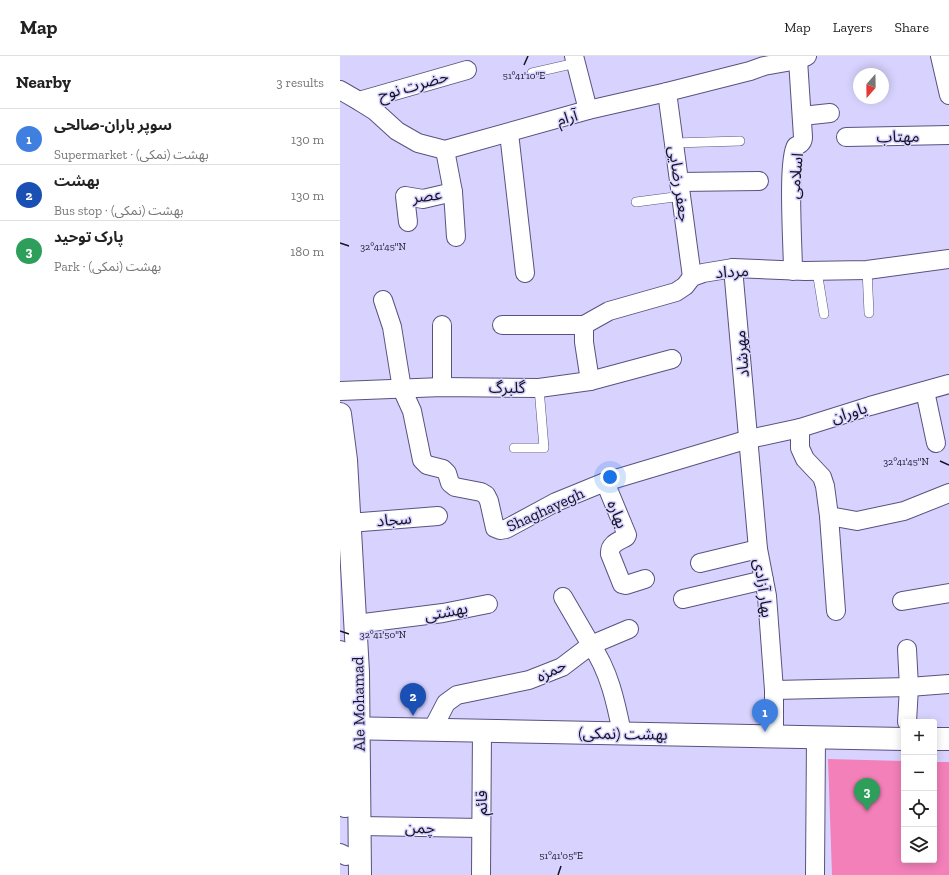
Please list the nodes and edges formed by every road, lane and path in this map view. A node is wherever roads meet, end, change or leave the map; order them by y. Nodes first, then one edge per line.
1 (940, 56) edge
2 (803, 58) edge
3 (575, 60) edge
4 (763, 61) edge
5 (467, 70) dead end
6 (532, 73) dead end
7 (340, 90) edge
8 (667, 92) junction
9 (949, 95) edge
10 (359, 101) junction
11 (588, 110) junction
12 (830, 113) dead end
13 (802, 116) junction
14 (509, 133) junction
15 (949, 135) edge
16 (846, 137) dead end
17 (740, 141) dead end
18 (674, 143) junction
19 (445, 150) junction
20 (759, 181) dead end
21 (680, 189) junction
22 (453, 192) junction
23 (636, 202) dead end
24 (408, 222) dead end
25 (456, 237) dead end
26 (949, 259) edge
27 (733, 268) junction
28 (794, 270) junction
29 (867, 270) junction
30 (817, 271) junction
31 (525, 273) dead end
32 (692, 277) junction
33 (383, 300) dead end
34 (869, 313) dead end
35 (824, 314) dead end
36 (442, 325) dead end
37 (502, 325) dead end
38 (584, 325) junction
39 (672, 359) dead end
40 (590, 381) junction
41 (949, 384) edge
42 (442, 387) junction
43 (539, 388) junction
44 (402, 389) junction
45 (340, 391) edge
46 (925, 391) junction
47 (340, 414) edge
48 (800, 428) junction
49 (749, 439) junction
50 (936, 443) dead end
51 (514, 448) dead end
52 (605, 482) junction
53 (949, 493) edge
54 (438, 516) dead end
55 (829, 516) junction
56 (349, 523) junction
57 (758, 549) junction
58 (700, 563) dead end
59 (645, 579) dead end
60 (764, 580) junction
61 (949, 593) edge
62 (563, 596) dead end
63 (683, 600) dead end
64 (902, 601) dead end
65 (488, 604) dead end
66 (836, 611) dead end
67 (356, 624) junction
68 (629, 630) dead end
69 (591, 645) junction
70 (907, 649) dead end
71 (340, 652) edge
72 (949, 684) edge
73 (909, 687) junction
74 (774, 690) junction
75 (907, 719) edge
76 (351, 728) junction
77 (432, 730) junction
78 (482, 730) junction
79 (622, 733) junction
80 (774, 736) junction
81 (816, 737) junction
82 (901, 739) edge
83 (937, 739) edge
84 (949, 739) edge
85 (342, 764) edge
86 (360, 826) junction
87 (481, 828) junction
88 (344, 862) edge
89 (360, 875) edge
90 (481, 875) edge
91 (815, 875) edge

1 - 9 street
2 - 4 street, آرام
2 - 13 street, اسلامی
3 - 6 lane
3 - 11 street
4 - 8 street, آرام
5 - 10 street, حضرت نوح
7 - 10 street, آرام
8 - 11 street, آرام
8 - 18 street, جعفر رضایی
10 - 19 street, آرام
11 - 14 street, آرام
12 - 13 street
13 - 28 street, اسلامی
14 - 19 street, آرام
14 - 31 street
15 - 16 street, مهتاب
17 - 18 lane
18 - 21 street, جعفر رضایی
19 - 22 street, عصر
20 - 21 street
21 - 23 lane
21 - 32 street, جعفر رضایی
22 - 24 street, عصر
22 - 25 street
26 - 29 street, مرداد
27 - 28 street, مرداد
27 - 32 street, مرداد
27 - 49 street, مهرشاد
28 - 30 street, مرداد
29 - 30 street, مرداد
29 - 34 lane
30 - 35 lane
32 - 38 street, مرداد
33 - 44 street
36 - 42 street
37 - 38 street
38 - 40 street
39 - 40 street, گلبرگ
40 - 43 street, گلبرگ
41 - 46 street, یاوران
42 - 43 street, گلبرگ
42 - 44 street, گلبرگ
43 - 51 lane
44 - 45 street, گلبرگ
44 - 52 street, Shaghayegh
46 - 48 street, یاوران
46 - 50 street
47 - 56 main road, Ale Mohamad
48 - 49 street, یاوران
48 - 55 street
49 - 52 street, Shaghayegh
49 - 57 street, بهار آزادی
52 - 59 street, بهاره
53 - 55 street
54 - 56 street, سجاد
55 - 66 street
56 - 67 main road, Ale Mohamad
57 - 58 street
57 - 60 street, بهار آزادی
60 - 63 street
60 - 74 street, بهار آزادی
61 - 64 street
62 - 69 street
65 - 67 street, بهشتی
67 - 76 main road, Ale Mohamad
68 - 69 street, حمزه
69 - 77 street, حمزه
69 - 79 street
70 - 73 street
71 - 76 main road, Ale Mohamad
72 - 73 street
73 - 74 street
73 - 75 street
74 - 80 street, بهار آزادی
76 - 77 main road, بهشت (نمکی)
76 - 85 main road, Ale Mohamad
76 - 86 main road, Ale Mohamad
77 - 78 main road, بهشت (نمکی)
78 - 79 main road, بهشت (نمکی)
78 - 87 street, قائم
79 - 80 main road, بهشت (نمکی)
80 - 81 main road, بهشت (نمکی)
81 - 82 main road, بهشت (نمکی)
81 - 91 street
83 - 84 main road
85 - 88 main road, Ale Mohamad
86 - 87 street, چمن
86 - 89 main road, Ale Mohamad
87 - 90 street, قائم

